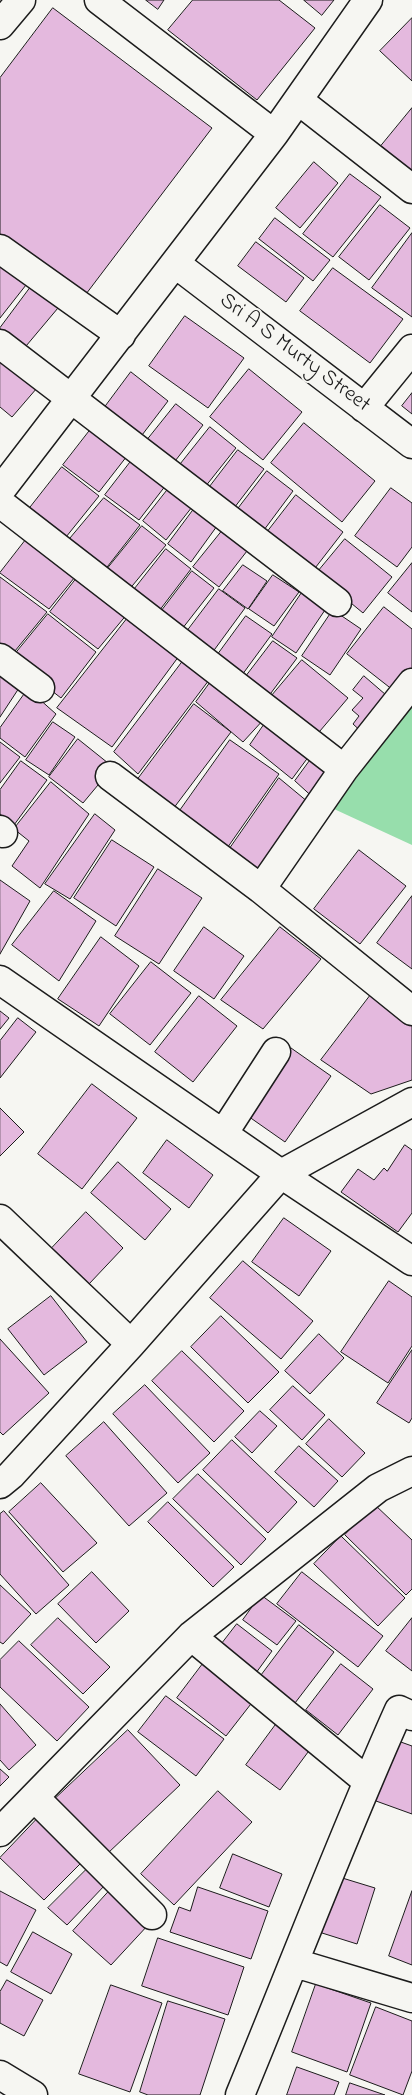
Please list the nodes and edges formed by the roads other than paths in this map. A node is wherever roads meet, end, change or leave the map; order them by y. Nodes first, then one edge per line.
1 (21, 0) edge
2 (99, 0) edge
3 (368, 0) edge
4 (0, 26) edge
5 (298, 100) junction
6 (274, 134) junction
7 (412, 189) edge
8 (0, 249) edge
9 (176, 264) junction
10 (121, 335) junction
11 (0, 344) edge
12 (412, 349) edge
13 (71, 399) junction
14 (364, 408) junction
15 (412, 444) edge
16 (0, 491) edge
17 (0, 503) edge
18 (336, 602) dead end
19 (0, 658) edge
20 (412, 683) edge
21 (40, 688) dead end
22 (344, 769) junction
23 (110, 776) dead end
24 (261, 889) junction
25 (0, 980) edge
26 (412, 1011) edge
27 (276, 1052) dead end
28 (412, 1102) edge
29 (224, 1134) junction
30 (280, 1174) junction
31 (0, 1219) edge
32 (412, 1261) edge
33 (131, 1344) junction
34 (412, 1471) edge
35 (4, 1475) edge
36 (191, 1636) junction
37 (408, 1706) edge
38 (367, 1781) junction
39 (35, 1798) junction
40 (0, 1832) edge
41 (152, 1915) dead end
42 (295, 1963) junction
43 (412, 1998) edge
44 (0, 2075) edge
45 (33, 2095) edge
46 (240, 2095) edge

1 - 4 street
2 - 6 street
3 - 5 street
5 - 6 street
5 - 7 street
6 - 9 street
8 - 10 street
9 - 10 street
9 - 14 street, Sri A S Murty Street
10 - 13 street
11 - 13 street
12 - 14 street
13 - 16 street
13 - 18 street
14 - 15 street, Sri A S Murty Street
17 - 22 street
19 - 21 street
20 - 22 street
22 - 24 street
23 - 24 street
24 - 26 street
25 - 29 street
27 - 29 street
28 - 30 street
29 - 30 street
30 - 32 street
30 - 33 street
31 - 33 street
33 - 35 street
34 - 36 street
36 - 38 street
36 - 39 street
37 - 38 street
38 - 42 street
39 - 40 street
39 - 41 street
42 - 43 street
42 - 46 street
44 - 45 street

